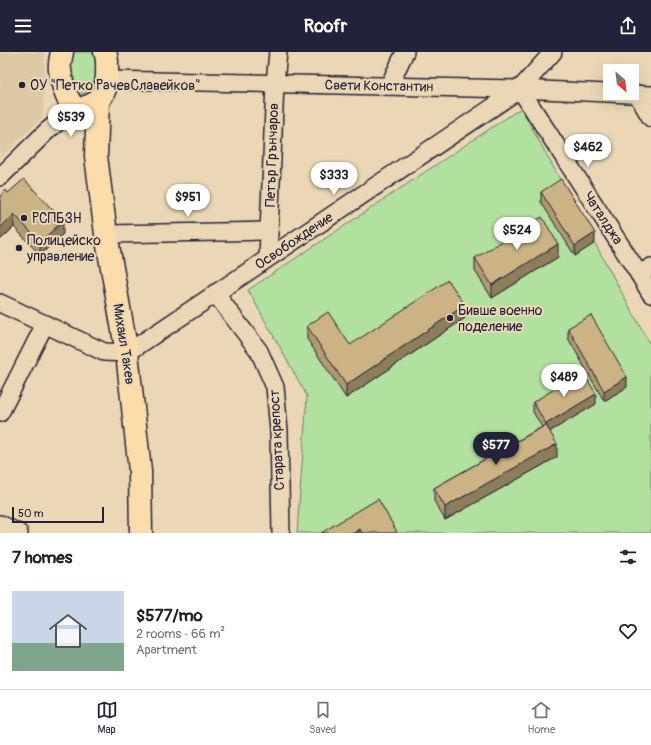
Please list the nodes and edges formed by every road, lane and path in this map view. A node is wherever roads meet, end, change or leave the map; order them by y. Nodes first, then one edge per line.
1 (62, 52) edge
2 (278, 52) edge
3 (405, 52) edge
4 (553, 52) edge
5 (107, 53) edge
6 (107, 80) junction
7 (275, 83) junction
8 (63, 85) junction
9 (389, 86) junction
10 (520, 89) junction
11 (644, 94) edge
12 (84, 106) junction
13 (651, 118) edge
14 (47, 131) junction
15 (0, 177) edge
16 (269, 230) junction
17 (106, 234) junction
18 (268, 258) junction
19 (645, 270) edge
20 (216, 293) junction
21 (651, 294) edge
22 (0, 303) edge
23 (45, 324) junction
24 (127, 353) junction
25 (0, 413) edge
26 (0, 524) edge
27 (19, 533) edge
28 (141, 533) edge
29 (281, 533) edge

1 - 8 main road
2 - 7 street, Петър Грънчаров
3 - 9 street
4 - 10 street, Освобождение
5 - 6 main road
6 - 7 street, Свети Константин
6 - 12 main road
7 - 9 street, Свети Константин
7 - 16 street, Петър Грънчаров
8 - 12 main road
8 - 14 street
9 - 10 street, Свети Константин
10 - 11 street, Свети Константин
10 - 18 street, Освобождение
10 - 19 street, Чаталджа
11 - 13 street
12 - 14 street
12 - 17 main road, Михаил Такев
14 - 15 street
16 - 17 street
16 - 18 street, Петър Грънчаров
17 - 24 main road, Михаил Такев
18 - 20 street, Освобождение
19 - 21 street, Чаталджа
20 - 24 street, Освобождение
20 - 29 street, Старата крепост
22 - 23 street
23 - 24 street
23 - 25 street
24 - 28 main road, Михаил Такев
26 - 27 street

